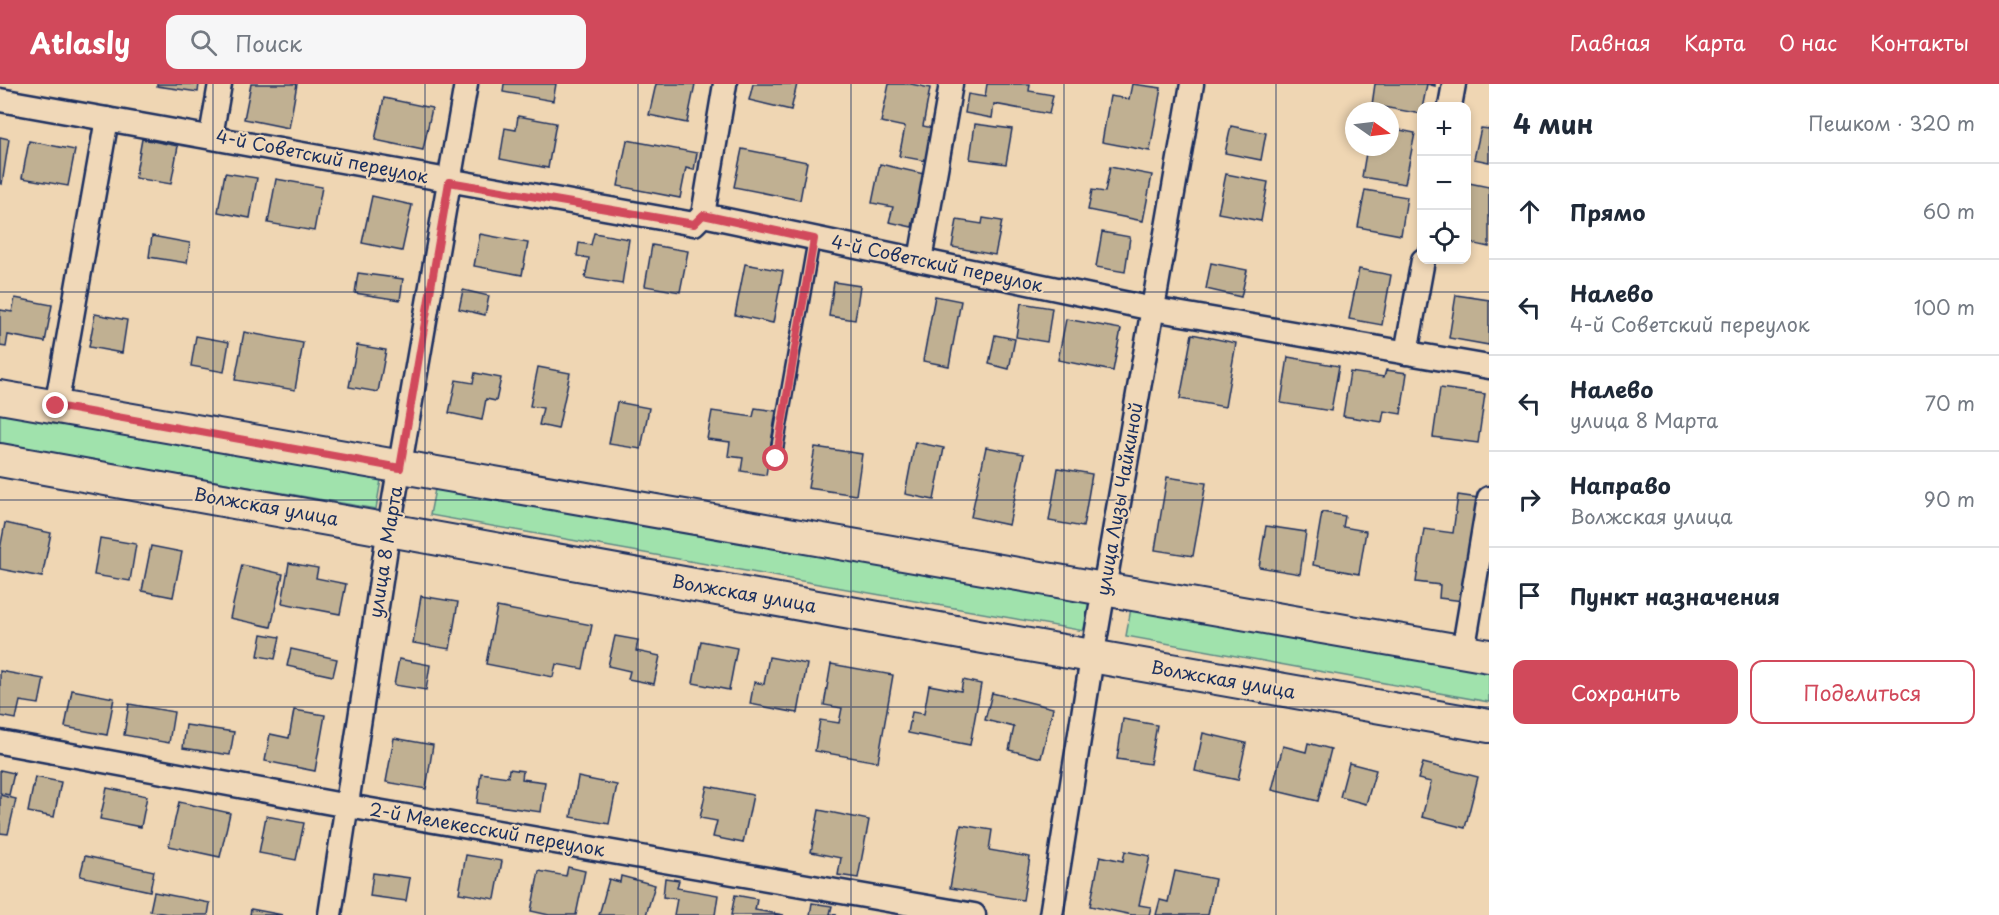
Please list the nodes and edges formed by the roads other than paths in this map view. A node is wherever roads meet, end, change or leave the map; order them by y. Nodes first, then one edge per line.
1 (220, 84) edge
2 (466, 84) edge
3 (725, 84) edge
4 (951, 84) edge
5 (1192, 84) edge
6 (1454, 84) edge
7 (0, 100) edge
8 (1451, 102) edge
9 (107, 119) junction
10 (211, 136) junction
11 (449, 182) junction
12 (703, 215) junction
13 (814, 239) junction
14 (920, 260) junction
15 (1422, 264) edge
16 (1153, 309) junction
17 (1406, 353) junction
18 (1489, 367) edge
19 (0, 397) edge
20 (56, 406) junction
21 (776, 459) dead end
22 (0, 460) edge
23 (400, 468) junction
24 (1489, 498) edge
25 (389, 528) junction
26 (1104, 589) junction
27 (1476, 654) edge
28 (1092, 658) junction
29 (1489, 726) edge
30 (0, 742) edge
31 (348, 806) junction
32 (330, 915) edge
33 (974, 915) edge
34 (1051, 915) edge

1 - 10 street
2 - 11 street, улица 8 Марта
3 - 12 street
4 - 14 street
5 - 16 street, улица Лизы Чайкиной
6 - 8 street
7 - 9 street, 4-й Советский переулок
9 - 10 street, 4-й Советский переулок
9 - 20 street
10 - 11 street, 4-й Советский переулок
11 - 12 street, 4-й Советский переулок
11 - 23 street, улица 8 Марта
12 - 13 street, 4-й Советский переулок
13 - 14 street, 4-й Советский переулок
13 - 21 lane
14 - 16 street, 4-й Советский переулок
15 - 17 street
16 - 17 street, 4-й Советский переулок
16 - 26 street, улица Лизы Чайкиной
17 - 18 street, 4-й Советский переулок
19 - 20 main road
20 - 23 main road
22 - 25 main road, Волжская улица
23 - 25 street, улица 8 Марта
23 - 26 main road
24 - 27 street
25 - 28 main road, Волжская улица
25 - 31 street, улица 8 Марта
26 - 27 main road
26 - 28 street, улица Лизы Чайкиной
28 - 29 main road, Волжская улица
28 - 34 street, улица Лизы Чайкиной
30 - 31 street, 2-й Мелекесский переулок
31 - 32 street, улица 8 Марта
31 - 33 street, 2-й Мелекесский переулок

